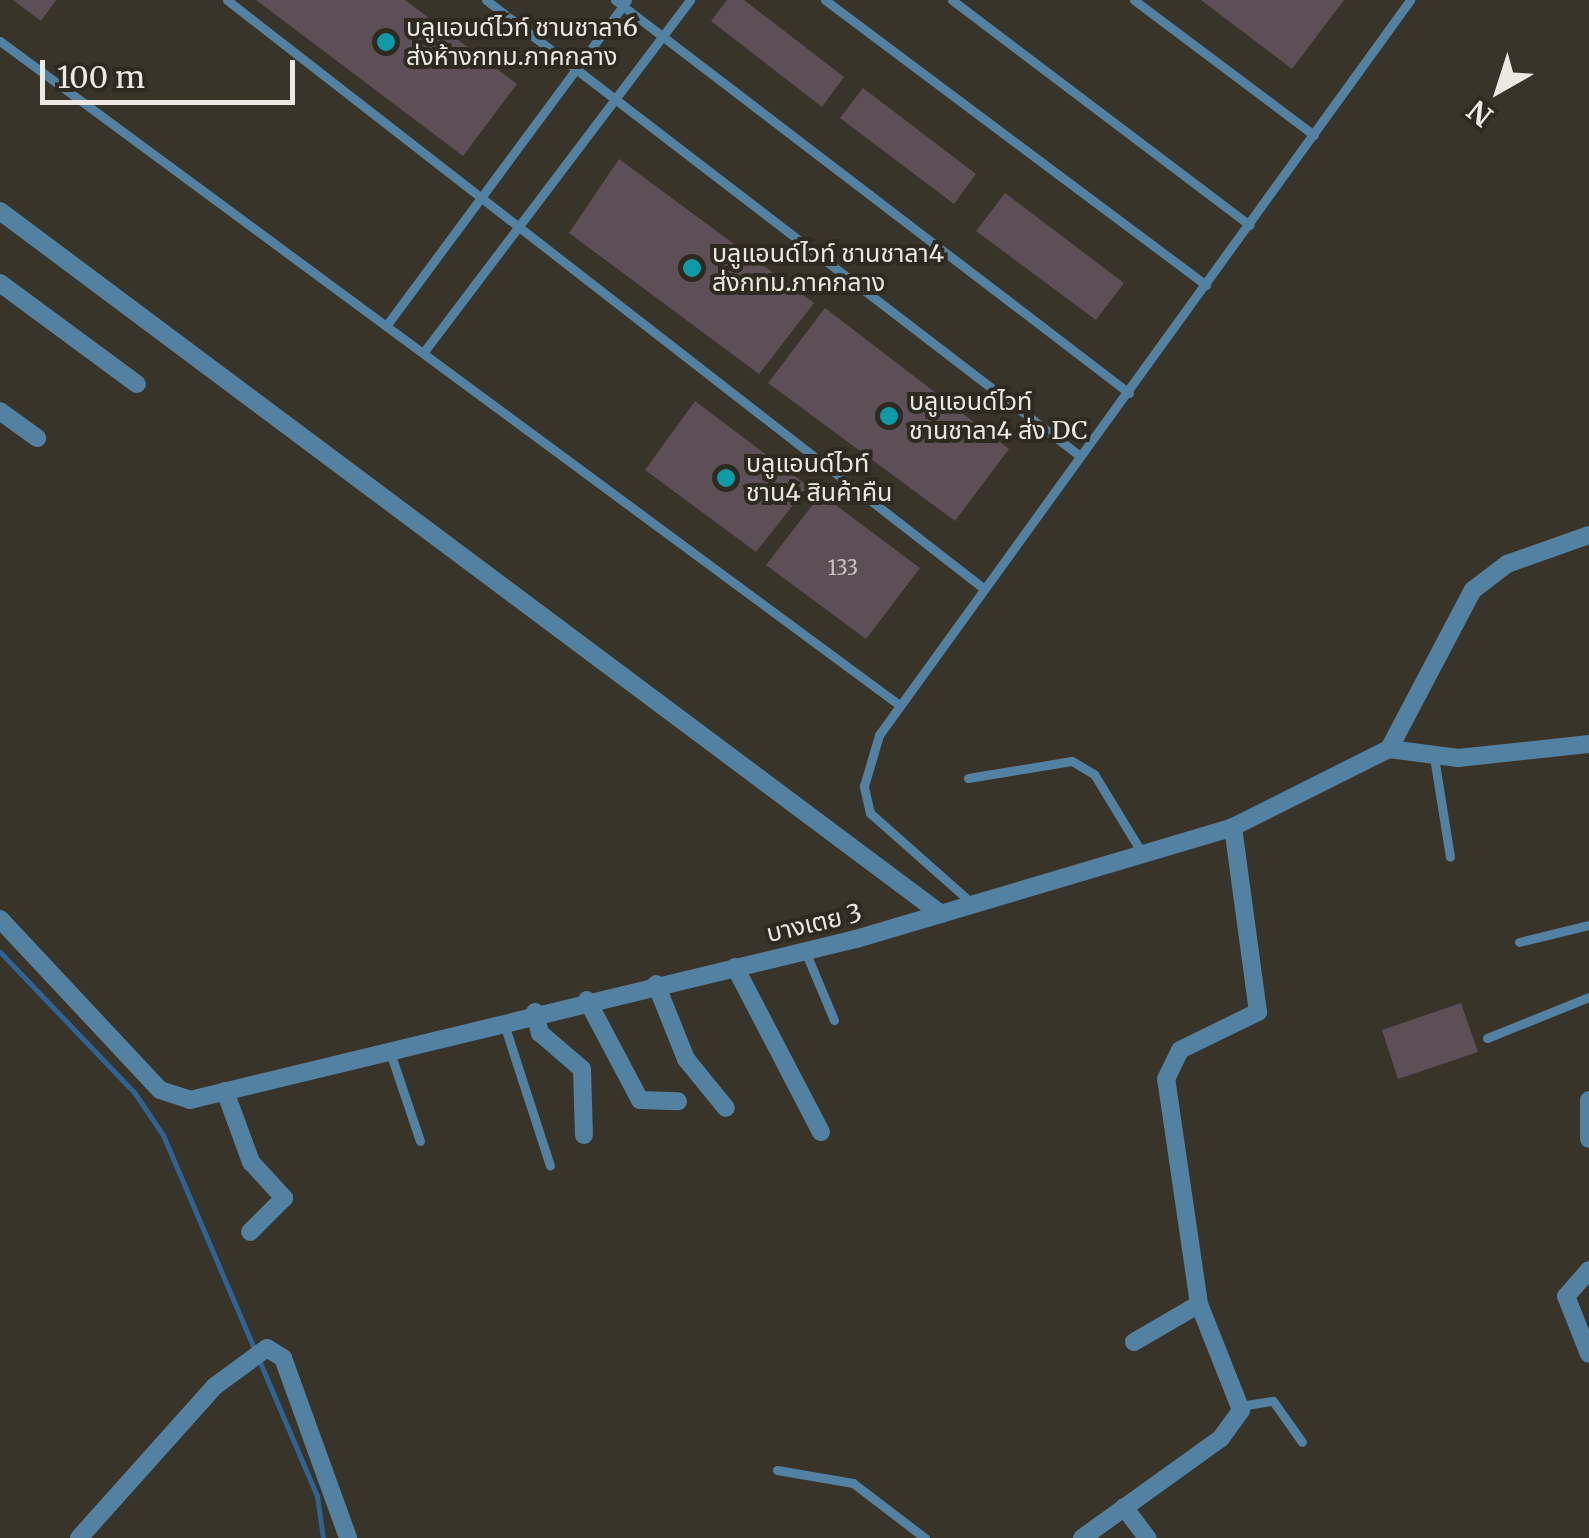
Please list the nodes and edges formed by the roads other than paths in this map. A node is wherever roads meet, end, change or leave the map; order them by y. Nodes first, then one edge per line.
1 (227, 0) edge
2 (486, 0) edge
3 (690, 0) edge
4 (825, 0) edge
5 (952, 0) edge
6 (1134, 0) edge
7 (1409, 0) edge
8 (622, 2) edge
9 (663, 36) junction
10 (0, 40) edge
11 (576, 69) junction
12 (615, 99) junction
13 (1314, 135) junction
14 (484, 193) junction
15 (0, 211) edge
16 (522, 222) junction
17 (1249, 225) junction
18 (1206, 285) junction
19 (3, 291) edge
20 (386, 326) junction
21 (423, 353) junction
22 (137, 384) dead end
23 (1129, 393) junction
24 (0, 411) edge
25 (37, 438) dead end
26 (1080, 456) junction
27 (1589, 536) edge
28 (983, 588) junction
29 (898, 704) junction
30 (1589, 744) edge
31 (1389, 749) junction
32 (1434, 758) junction
33 (968, 778) dead end
34 (1233, 827) junction
35 (1144, 855) junction
36 (1450, 857) dead end
37 (974, 905) junction
38 (941, 914) junction
39 (0, 919) edge
40 (1589, 926) edge
41 (1519, 942) dead end
42 (805, 951) junction
43 (734, 967) junction
44 (656, 984) junction
45 (1589, 997) edge
46 (588, 1000) junction
47 (535, 1012) junction
48 (503, 1019) junction
49 (834, 1020) dead end
50 (1486, 1038) dead end
51 (388, 1048) junction
52 (225, 1091) junction
53 (1589, 1100) edge
54 (678, 1101) dead end
55 (726, 1108) dead end
56 (821, 1132) dead end
57 (584, 1135) dead end
58 (1589, 1139) edge
59 (420, 1141) dead end
60 (550, 1166) dead end
61 (250, 1232) dead end
62 (1589, 1270) edge
63 (1199, 1304) junction
64 (1134, 1342) dead end
65 (1589, 1354) edge
66 (1240, 1406) junction
67 (1302, 1442) dead end
68 (777, 1470) dead end
69 (1124, 1508) junction
70 (79, 1538) edge
71 (348, 1538) edge
72 (924, 1538) edge
73 (1082, 1538) edge
74 (1148, 1538) edge

1 - 14 lane
2 - 11 lane
3 - 9 lane
4 - 18 lane
5 - 17 lane
6 - 13 lane
7 - 13 lane
8 - 9 lane
8 - 11 lane
9 - 12 lane
9 - 23 lane
10 - 20 lane
11 - 12 lane
11 - 14 lane
12 - 16 lane
12 - 26 lane
13 - 17 lane
14 - 16 lane
14 - 20 lane
15 - 38 street
16 - 21 lane
16 - 28 lane
17 - 18 lane
18 - 23 lane
19 - 22 street
20 - 21 lane
21 - 29 lane
23 - 26 lane
24 - 25 street
26 - 28 lane
27 - 31 street
28 - 29 lane
29 - 37 lane
30 - 32 street
31 - 32 street
31 - 34 street, บางเตย 3
32 - 36 lane
33 - 35 lane
34 - 35 street, บางเตย 3
34 - 63 street
35 - 37 street, บางเตย 3
37 - 38 street, บางเตย 3
38 - 42 street, บางเตย 3
39 - 52 street, บางเตย 3
40 - 41 lane
42 - 43 street, บางเตย 3
42 - 49 lane
43 - 44 street, บางเตย 3
43 - 56 street
44 - 46 street, บางเตย 3
44 - 55 street
45 - 50 lane
46 - 47 street, บางเตย 3
46 - 54 street
47 - 48 street, บางเตย 3
47 - 57 street
48 - 51 street, บางเตย 3
48 - 60 lane
51 - 52 street, บางเตย 3
51 - 59 lane
52 - 61 street
53 - 58 street
62 - 65 street
63 - 64 street
63 - 66 street
66 - 67 lane
66 - 69 street
68 - 72 lane
69 - 73 street
69 - 74 street
70 - 71 street

